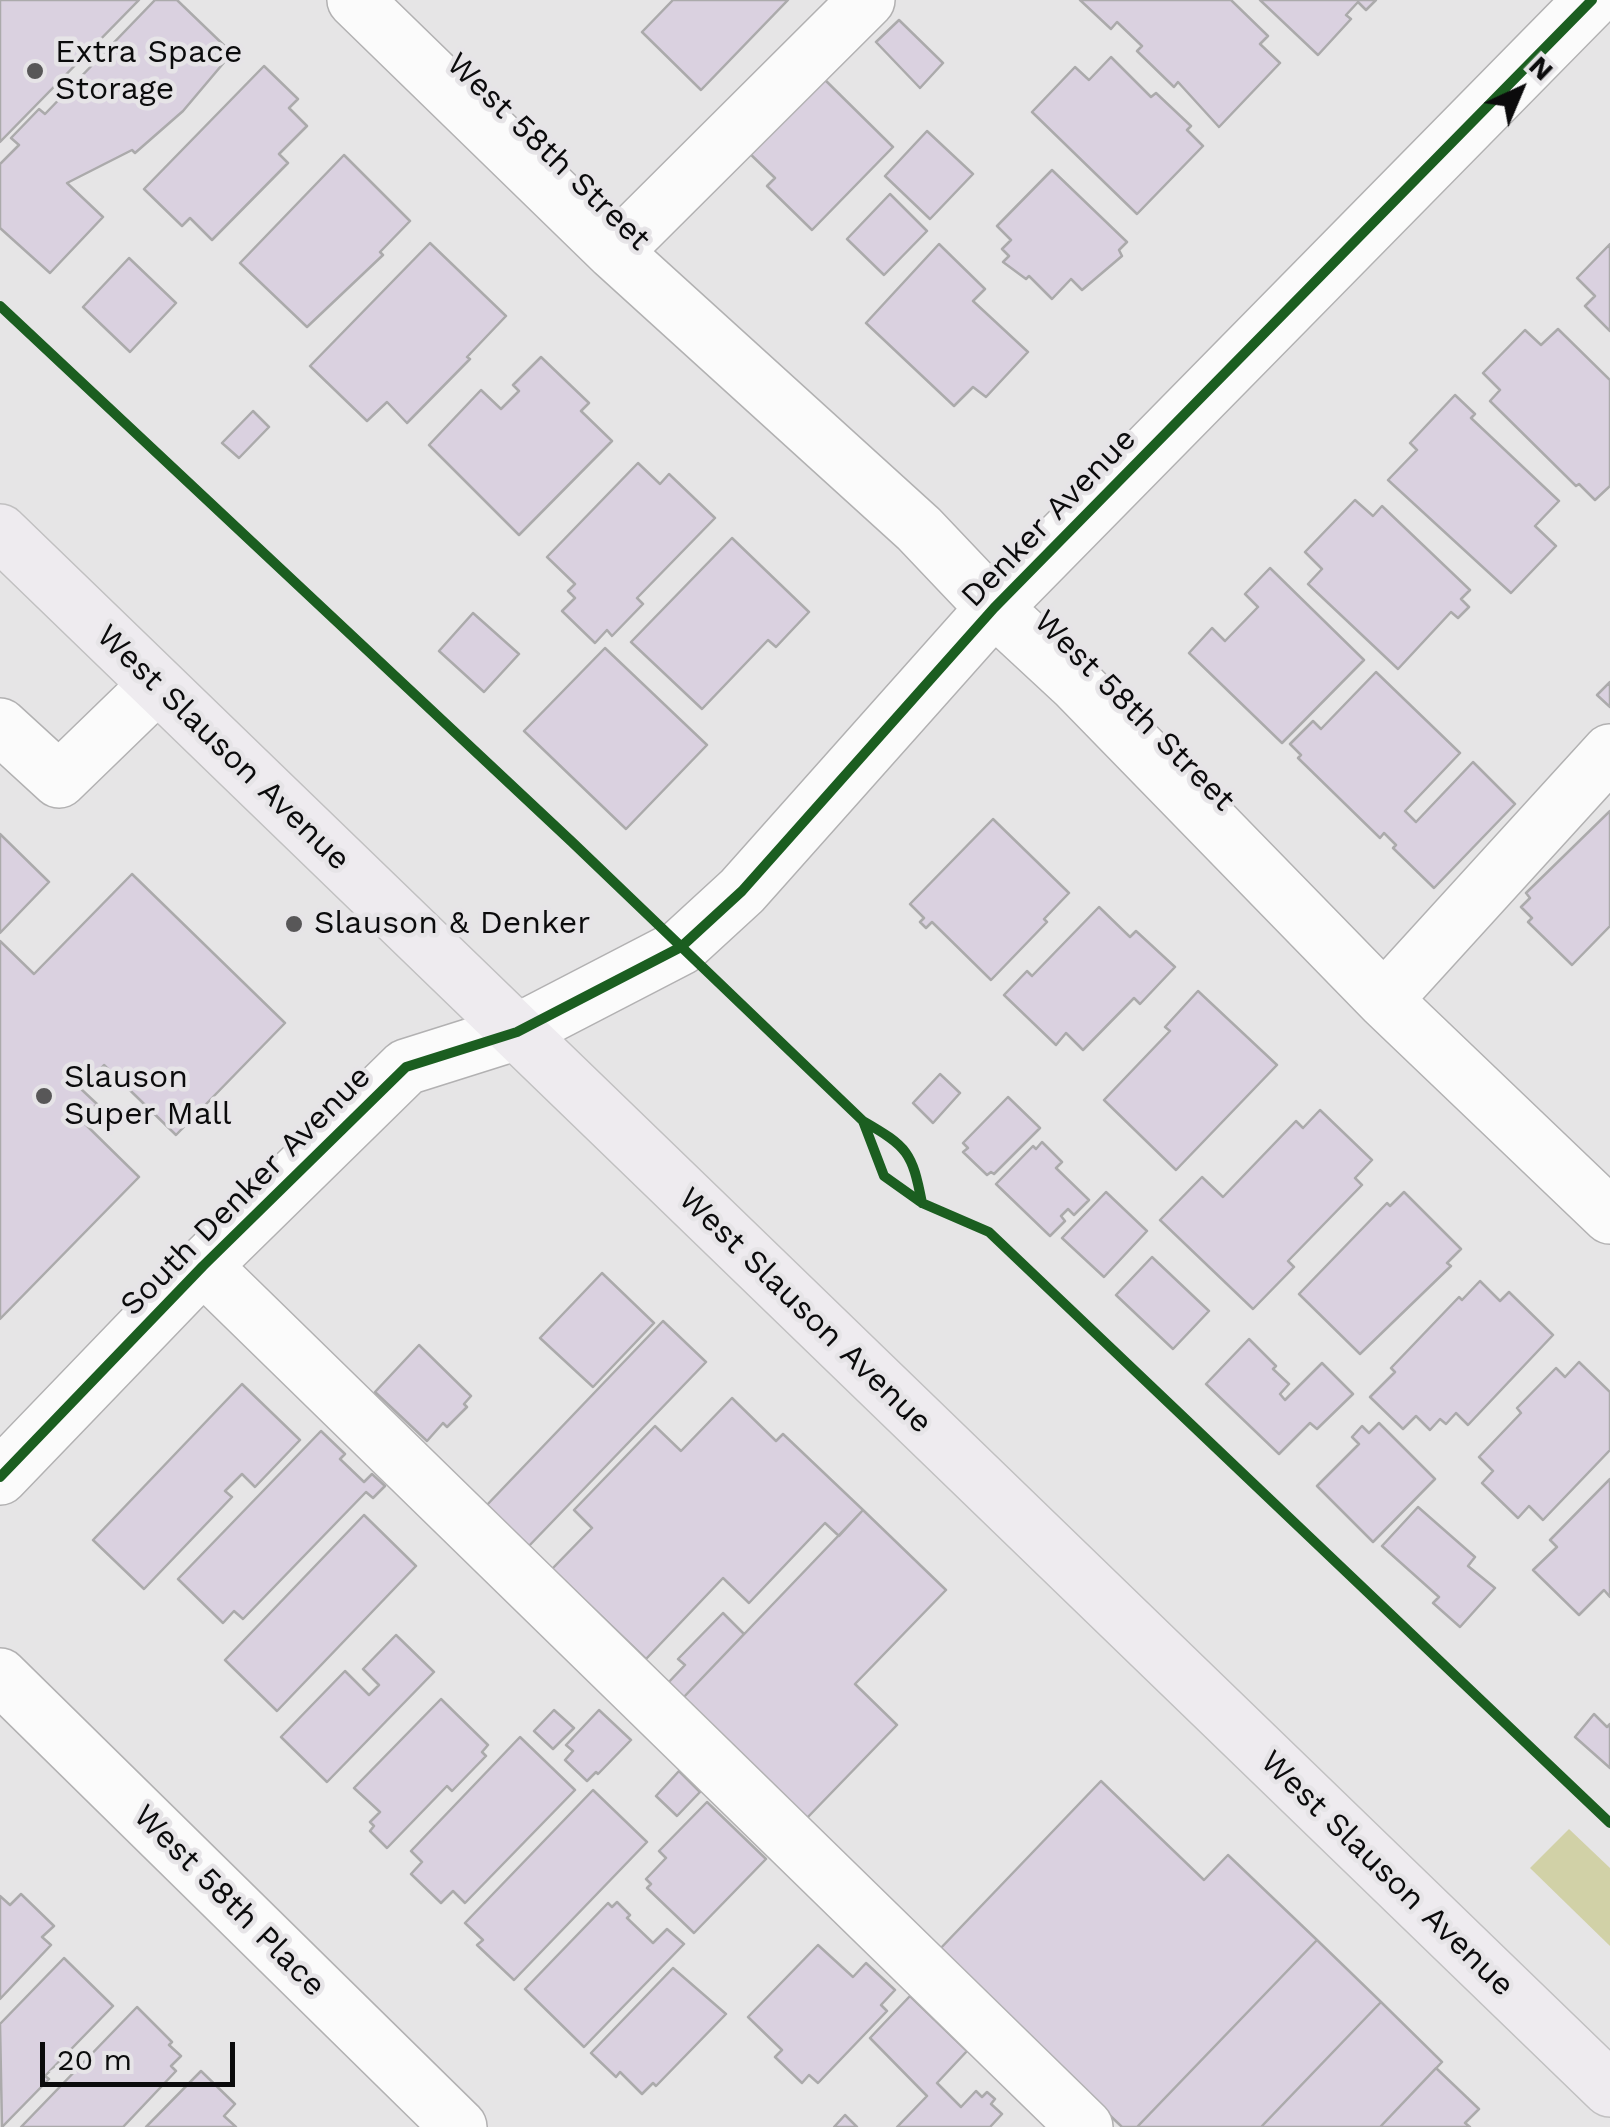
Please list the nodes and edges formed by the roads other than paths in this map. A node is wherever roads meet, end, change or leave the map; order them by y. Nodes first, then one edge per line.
1 (355, 0) edge
2 (867, 0) edge
3 (1592, 0) edge
4 (614, 252) junction
5 (0, 532) edge
6 (994, 608) junction
7 (158, 685) junction
8 (0, 726) edge
9 (1610, 752) edge
10 (1384, 1000) junction
11 (517, 1032) junction
12 (1610, 1216) edge
13 (203, 1266) junction
14 (0, 1478) edge
15 (0, 1676) edge
16 (1610, 2089) edge
17 (458, 2127) edge
18 (1085, 2127) edge

1 - 4 street, West 58th Street
2 - 4 street
3 - 6 street, Denker Avenue
4 - 6 street, West 58th Street
5 - 7 main road, West Slauson Avenue
6 - 10 street, West 58th Street
6 - 11 street, Denker Avenue
7 - 8 street
7 - 11 main road, West Slauson Avenue
9 - 10 street
10 - 12 street, West 58th Street
11 - 13 street, South Denker Avenue
11 - 16 main road, West Slauson Avenue
13 - 14 street, South Denker Avenue
13 - 18 street
15 - 17 street, West 58th Place

